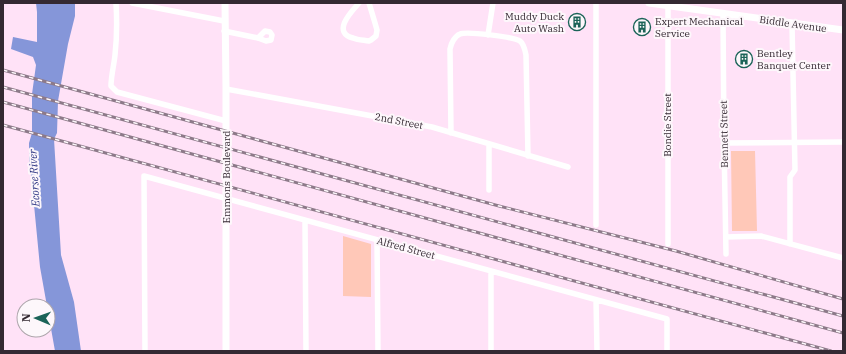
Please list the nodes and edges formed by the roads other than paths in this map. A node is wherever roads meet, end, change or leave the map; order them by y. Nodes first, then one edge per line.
1 (116, 3) edge
2 (132, 3) edge
3 (224, 3) edge
4 (359, 3) edge
5 (369, 3) edge
6 (493, 3) edge
7 (596, 3) edge
8 (648, 3) edge
9 (668, 6) junction
10 (723, 14) junction
11 (224, 20) junction
12 (792, 24) junction
13 (843, 30) edge
14 (224, 31) junction
15 (488, 35) junction
16 (258, 38) dead end
17 (226, 88) junction
18 (226, 121) junction
19 (451, 133) junction
20 (794, 142) junction
21 (843, 142) edge
22 (724, 143) junction
23 (489, 144) junction
24 (528, 156) junction
25 (568, 167) dead end
26 (489, 190) dead end
27 (225, 199) junction
28 (305, 221) junction
29 (596, 225) dead end
30 (726, 237) junction
31 (377, 240) junction
32 (668, 244) dead end
33 (790, 244) junction
34 (726, 254) dead end
35 (843, 258) edge
36 (491, 271) junction
37 (596, 300) junction
38 (145, 351) edge
39 (226, 351) edge
40 (306, 351) edge
41 (378, 351) edge
42 (491, 351) edge
43 (597, 351) edge
44 (667, 351) edge

1 - 18 street
2 - 11 street
3 - 11 street, Emmons Boulevard
4 - 5 street
6 - 15 street
7 - 29 street
8 - 9 street, Biddle Avenue
9 - 10 street, Biddle Avenue
9 - 32 street, Bondie Street
10 - 12 street, Biddle Avenue
10 - 22 street, Bennett Street
11 - 14 street, Emmons Boulevard
12 - 13 street, Biddle Avenue
12 - 20 street
14 - 16 street
14 - 17 street, Emmons Boulevard
15 - 19 street
15 - 24 street
17 - 18 street, Emmons Boulevard
17 - 19 street, 2nd Street
18 - 27 street, Emmons Boulevard
19 - 23 street, 2nd Street
20 - 21 street
20 - 22 street
20 - 33 street
22 - 30 street, Bennett Street
23 - 24 street, 2nd Street
23 - 26 street
24 - 25 street, 2nd Street
27 - 28 street, Alfred Street
27 - 38 street, Alfred Street
27 - 39 street, Emmons Boulevard
28 - 31 street, Alfred Street
28 - 40 street
30 - 33 street
30 - 34 street, Bennett Street
31 - 36 street, Alfred Street
31 - 41 street
33 - 35 street
36 - 37 street, Alfred Street
36 - 42 street
37 - 43 street
37 - 44 street, Alfred Street

